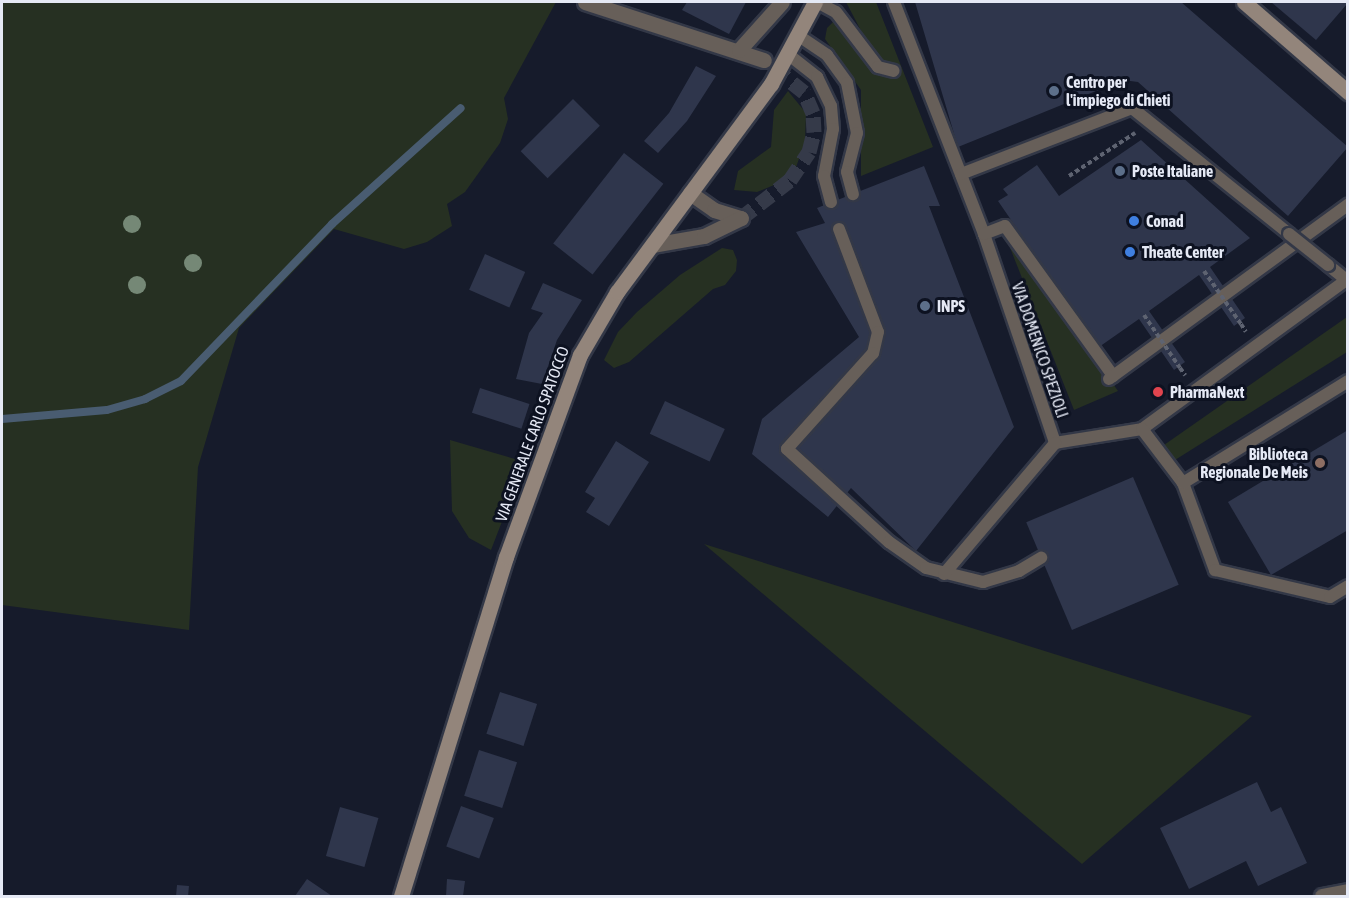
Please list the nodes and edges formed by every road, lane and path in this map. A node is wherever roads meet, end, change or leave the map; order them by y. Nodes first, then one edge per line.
1 (585, 2) edge
2 (782, 2) edge
3 (816, 2) edge
4 (894, 2) edge
5 (1244, 2) edge
6 (800, 36) junction
7 (739, 50) junction
8 (789, 55) junction
9 (764, 60) tunnel mouth
10 (894, 71) dead end
11 (1347, 92) edge
12 (1151, 122) junction
13 (961, 174) junction
14 (1069, 176) dead end
15 (690, 193) junction
16 (854, 194) dead end
17 (831, 202) dead end
18 (1347, 205) edge
19 (839, 229) dead end
20 (984, 234) junction
21 (652, 245) junction
22 (1204, 271) dead end
23 (1347, 280) edge
24 (1144, 315) dead end
25 (1240, 324) dead end
26 (1180, 368) dead end
27 (1347, 381) edge
28 (1142, 429) junction
29 (1054, 443) junction
30 (1183, 483) junction
31 (1041, 558) dead end
32 (944, 574) junction
33 (1347, 586) edge
34 (1347, 891) edge
35 (401, 897) edge
36 (1322, 897) edge

1 - 7 street
2 - 7 street
3 - 6 main road, VIA GENERALE CARLO SPATOCCO
3 - 10 lane
4 - 13 lane, VIA DOMENICO SPEZIOLI
5 - 11 main road
6 - 8 main road, VIA GENERALE CARLO SPATOCCO
6 - 16 lane
7 - 9 street
8 - 15 main road, VIA GENERALE CARLO SPATOCCO
8 - 17 lane
12 - 13 lane
12 - 14 path
12 - 23 lane, bridge
13 - 20 lane, VIA DOMENICO SPEZIOLI
15 - 21 main road, VIA GENERALE CARLO SPATOCCO
15 - 21 street
18 - 20 lane
19 - 32 lane
20 - 29 lane, VIA DOMENICO SPEZIOLI
21 - 35 main road, VIA GENERALE CARLO SPATOCCO
22 - 25 path, bridge
23 - 28 lane
24 - 26 path, bridge
27 - 30 lane
28 - 29 lane, VIA DOMENICO SPEZIOLI
28 - 30 lane
29 - 32 lane
30 - 33 lane
31 - 32 lane
34 - 36 street

